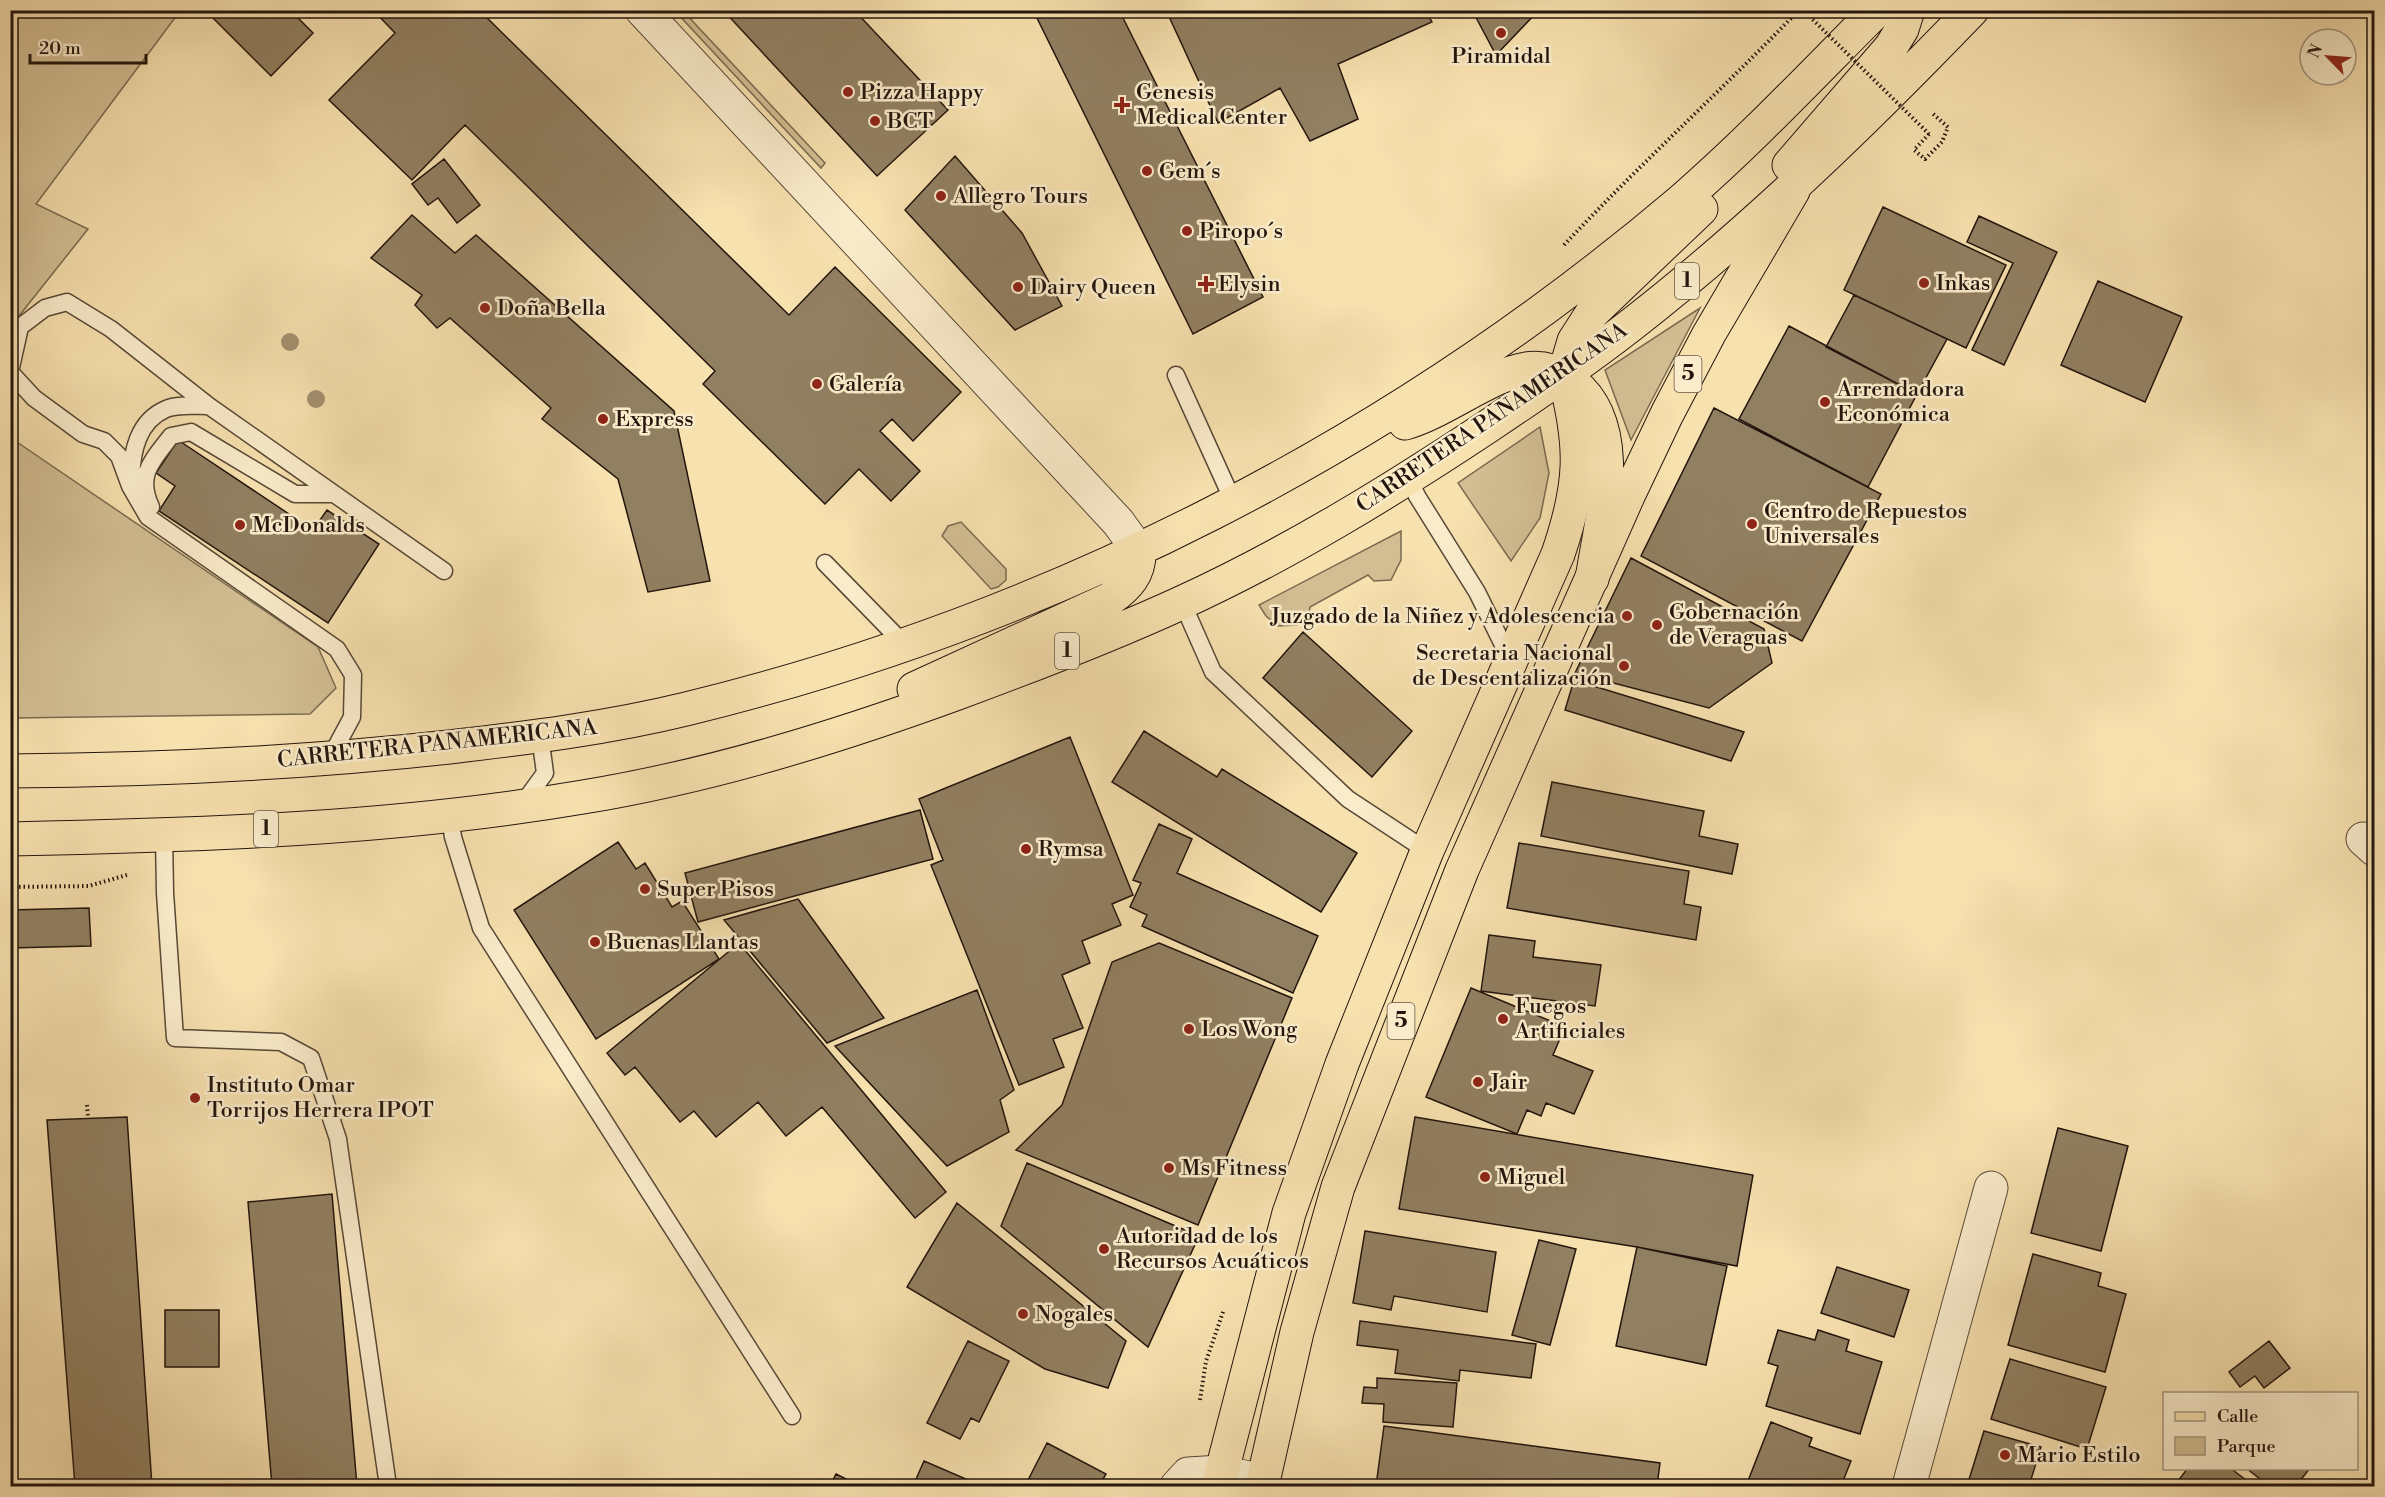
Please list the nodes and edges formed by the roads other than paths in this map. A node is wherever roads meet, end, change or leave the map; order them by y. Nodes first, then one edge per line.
1 (642, 10) edge
2 (1877, 10) edge
3 (1908, 10) edge
4 (1972, 10) edge
5 (1786, 100) junction
6 (1801, 177) junction
7 (1747, 229) junction
8 (10, 372) edge
9 (1176, 375) dead end
10 (1564, 375) junction
11 (209, 406) junction
12 (1345, 440) junction
13 (1409, 479) junction
14 (130, 486) junction
15 (333, 494) junction
16 (1234, 503) junction
17 (159, 525) junction
18 (1139, 551) junction
19 (825, 563) dead end
20 (444, 571) dead end
21 (1592, 579) junction
22 (1182, 602) junction
23 (904, 644) junction
24 (1511, 662) junction
25 (843, 735) junction
26 (540, 736) junction
27 (330, 760) junction
28 (10, 771) edge
29 (520, 807) junction
30 (450, 817) junction
31 (10, 838) edge
32 (165, 850) junction
33 (1427, 851) junction
34 (1990, 1188) dead end
35 (792, 1416) dead end
36 (1220, 1479) edge
37 (1263, 1484) edge
38 (388, 1486) edge
39 (1177, 1486) edge
40 (1909, 1486) edge

1 - 18 street
2 - 5 main road, CARRETERA PANAMERICANA
3 - 7 main road
4 - 6 main road, CARRETERA PANAMERICANA / 1
5 - 10 main road
5 - 12 main road, CARRETERA PANAMERICANA
6 - 7 main road, CARRETERA PANAMERICANA / 1
6 - 21 main road, 5
7 - 10 main road, CARRETERA PANAMERICANA / 1
8 - 11 lane
8 - 14 lane
9 - 16 lane
10 - 12 main road
10 - 13 main road, CARRETERA PANAMERICANA / 1
10 - 21 main road
10 - 24 main road, 5
11 - 14 lane
11 - 15 lane
12 - 16 main road, CARRETERA PANAMERICANA
13 - 22 main road, CARRETERA PANAMERICANA / 1
13 - 24 lane
14 - 17 lane
15 - 17 lane
15 - 20 lane
16 - 18 main road, CARRETERA PANAMERICANA
17 - 27 lane
18 - 23 main road, CARRETERA PANAMERICANA
18 - 25 main road
19 - 23 lane
21 - 37 main road, 5
22 - 25 main road, CARRETERA PANAMERICANA / 1
22 - 33 lane
23 - 26 main road, CARRETERA PANAMERICANA
24 - 33 main road, 5
25 - 29 main road, CARRETERA PANAMERICANA / 1
26 - 27 main road, CARRETERA PANAMERICANA
26 - 29 lane
27 - 28 main road, CARRETERA PANAMERICANA
29 - 30 main road, CARRETERA PANAMERICANA / 1
30 - 32 main road, CARRETERA PANAMERICANA / 1
30 - 35 lane
31 - 32 main road, CARRETERA PANAMERICANA / 1
32 - 38 lane
33 - 36 main road, 5
34 - 40 street
36 - 37 street
36 - 39 street

